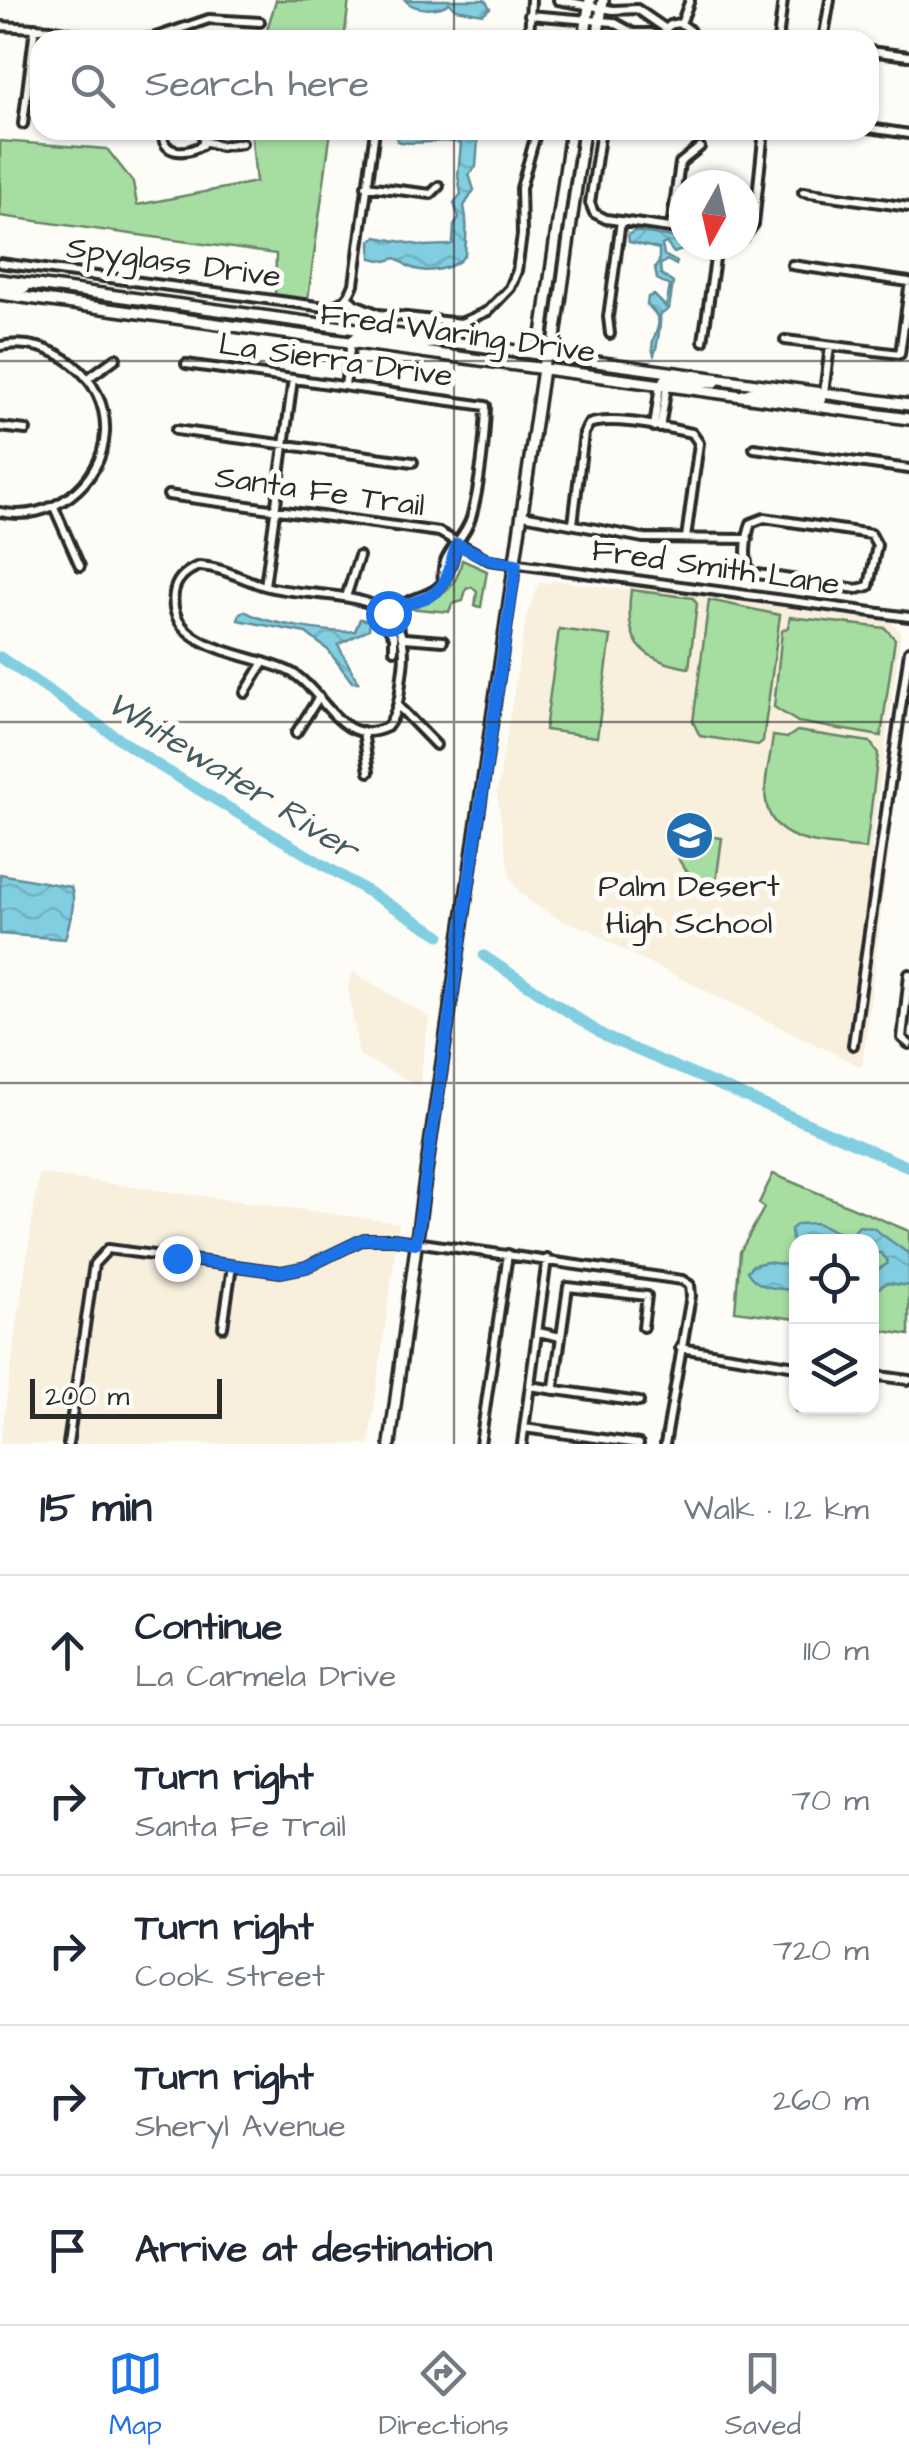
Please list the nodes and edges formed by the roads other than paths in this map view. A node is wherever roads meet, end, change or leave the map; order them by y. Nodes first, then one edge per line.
1 (532, 0) edge
2 (558, 0) edge
3 (690, 0) edge
4 (783, 0) edge
5 (830, 0) edge
6 (589, 3) edge
7 (603, 4) edge
8 (529, 15) junction
9 (587, 19) junction
10 (600, 20) junction
11 (260, 22) dead end
12 (681, 24) junction
13 (0, 26) edge
14 (35, 28) joint
15 (47, 30) edge
16 (179, 30) edge
17 (529, 30) edge
18 (585, 30) edge
19 (598, 30) edge
20 (629, 30) edge
21 (659, 30) edge
22 (669, 30) edge
23 (688, 30) edge
24 (779, 30) edge
25 (825, 30) edge
26 (879, 53) edge
27 (909, 56) edge
28 (30, 68) edge
29 (23, 124) dead end
30 (879, 130) edge
31 (909, 134) edge
32 (163, 140) edge
33 (373, 140) edge
34 (534, 140) edge
35 (570, 140) edge
36 (583, 140) edge
37 (600, 140) edge
38 (763, 140) edge
39 (204, 141) joint
40 (242, 143) dead end
41 (700, 147) dead end
42 (679, 170) edge
43 (759, 177) edge
44 (366, 186) junction
45 (439, 186) dead end
46 (804, 192) dead end
47 (909, 207) edge
48 (621, 221) junction
49 (669, 228) edge
50 (715, 260) edge
51 (0, 262) edge
52 (792, 265) dead end
53 (909, 285) edge
54 (0, 287) edge
55 (348, 297) junction
56 (610, 334) dead end
57 (785, 340) dead end
58 (703, 341) dead end
59 (351, 342) junction
60 (454, 342) junction
61 (0, 346) edge
62 (830, 346) junction
63 (546, 354) junction
64 (116, 358) dead end
65 (186, 364) dead end
66 (543, 368) junction
67 (87, 379) junction
68 (293, 379) junction
69 (725, 380) junction
70 (663, 385) junction
71 (345, 386) junction
72 (824, 393) junction
73 (740, 396) junction
74 (909, 405) edge
75 (909, 420) edge
76 (0, 427) edge
77 (657, 428) junction
78 (26, 430) dead end
79 (176, 430) dead end
80 (284, 444) junction
81 (754, 448) dead end
82 (414, 462) dead end
83 (909, 469) edge
84 (168, 495) dead end
85 (54, 507) junction
86 (275, 509) junction
87 (0, 512) edge
88 (523, 516) junction
89 (573, 524) junction
90 (686, 538) junction
91 (748, 538) junction
92 (457, 544) junction
93 (360, 556) dead end
94 (516, 564) junction
95 (80, 566) dead end
96 (442, 577) junction
97 (265, 586) junction
98 (346, 598) junction
99 (390, 614) junction
100 (909, 617) edge
101 (405, 638) junction
102 (442, 641) dead end
103 (394, 650) dead end
104 (909, 651) edge
105 (264, 662) junction
106 (245, 693) dead end
107 (319, 697) junction
108 (398, 706) junction
109 (363, 731) junction
110 (296, 732) dead end
111 (436, 745) dead end
112 (369, 772) dead end
113 (909, 974) edge
114 (909, 1044) edge
115 (854, 1045) dead end
116 (416, 1243) junction
117 (508, 1254) junction
118 (548, 1259) junction
119 (232, 1266) junction
120 (223, 1327) dead end
121 (643, 1327) dead end
122 (537, 1332) junction
123 (561, 1336) junction
124 (680, 1348) junction
125 (789, 1365) edge
126 (879, 1377) edge
127 (909, 1380) edge
128 (530, 1386) junction
129 (555, 1390) junction
130 (639, 1402) dead end
131 (524, 1428) junction
132 (68, 1444) edge
133 (390, 1444) edge
134 (480, 1444) edge
135 (522, 1444) edge
136 (639, 1444) edge
137 (665, 1444) edge

1 - 8 street
2 - 6 street
3 - 12 street
4 - 24 street
5 - 25 street
6 - 7 street
6 - 9 main road
7 - 10 main road
7 - 21 street
8 - 9 street
8 - 17 street
9 - 10 street
9 - 18 main road
10 - 19 main road
10 - 20 street
11 - 16 street
12 - 22 street
12 - 23 street
13 - 14 street
14 - 15 street
26 - 27 street
28 - 29 street
30 - 31 street
32 - 39 street
33 - 44 street
34 - 55 street
35 - 63 main road
36 - 63 main road
37 - 48 street
38 - 43 street
39 - 40 street
41 - 42 street
44 - 45 street
44 - 55 street
46 - 47 street
48 - 49 street
48 - 56 street
50 - 58 street
51 - 55 street, Spyglass Drive
52 - 53 street
53 - 62 street
54 - 59 main road, Fred Waring Drive
54 - 60 main road, Fred Waring Drive
57 - 62 street
59 - 60 main road
59 - 66 main road, Fred Waring Drive
59 - 71 street
60 - 63 main road, Fred Waring Drive
61 - 67 street
62 - 72 street
63 - 66 main road
63 - 69 main road, Fred Waring Drive
64 - 67 street
65 - 68 street, La Sierra Drive
66 - 70 main road, Fred Waring Drive
66 - 88 main road
67 - 85 street
68 - 71 street, La Sierra Drive
68 - 80 street
69 - 70 main road
69 - 72 main road, Fred Waring Drive
70 - 73 main road, Fred Waring Drive
70 - 77 street
71 - 92 street, La Sierra Drive
72 - 73 main road
72 - 74 main road, Fred Waring Drive
73 - 75 main road, Fred Waring Drive
76 - 78 street
77 - 89 street
77 - 90 street
79 - 80 street
80 - 82 street
80 - 86 street
81 - 83 street
84 - 86 street, Santa Fe Trail
85 - 87 street
85 - 95 street
86 - 92 street, Santa Fe Trail
86 - 97 street
88 - 89 street
88 - 94 main road
89 - 90 street
90 - 91 street
91 - 91 street
92 - 94 street, Santa Fe Trail
92 - 96 street
92 - 96 street
93 - 98 street
94 - 100 street, Fred Smith Lane
94 - 116 main road
96 - 99 street
97 - 98 street
97 - 105 street
98 - 99 street
99 - 101 street
99 - 103 street
101 - 102 street
101 - 108 street
104 - 115 street
105 - 106 street
105 - 107 street
107 - 109 street
107 - 110 street
108 - 109 street
108 - 111 street
109 - 112 street
113 - 114 street
116 - 117 street
116 - 119 street
116 - 133 main road
117 - 118 street
117 - 134 street
118 - 122 street
118 - 124 street
119 - 120 street
119 - 132 street
121 - 123 street
122 - 123 street
122 - 128 street
123 - 129 street
124 - 125 street
124 - 137 street
126 - 127 street
128 - 129 street
128 - 131 street
129 - 130 street
131 - 135 street
131 - 136 street

